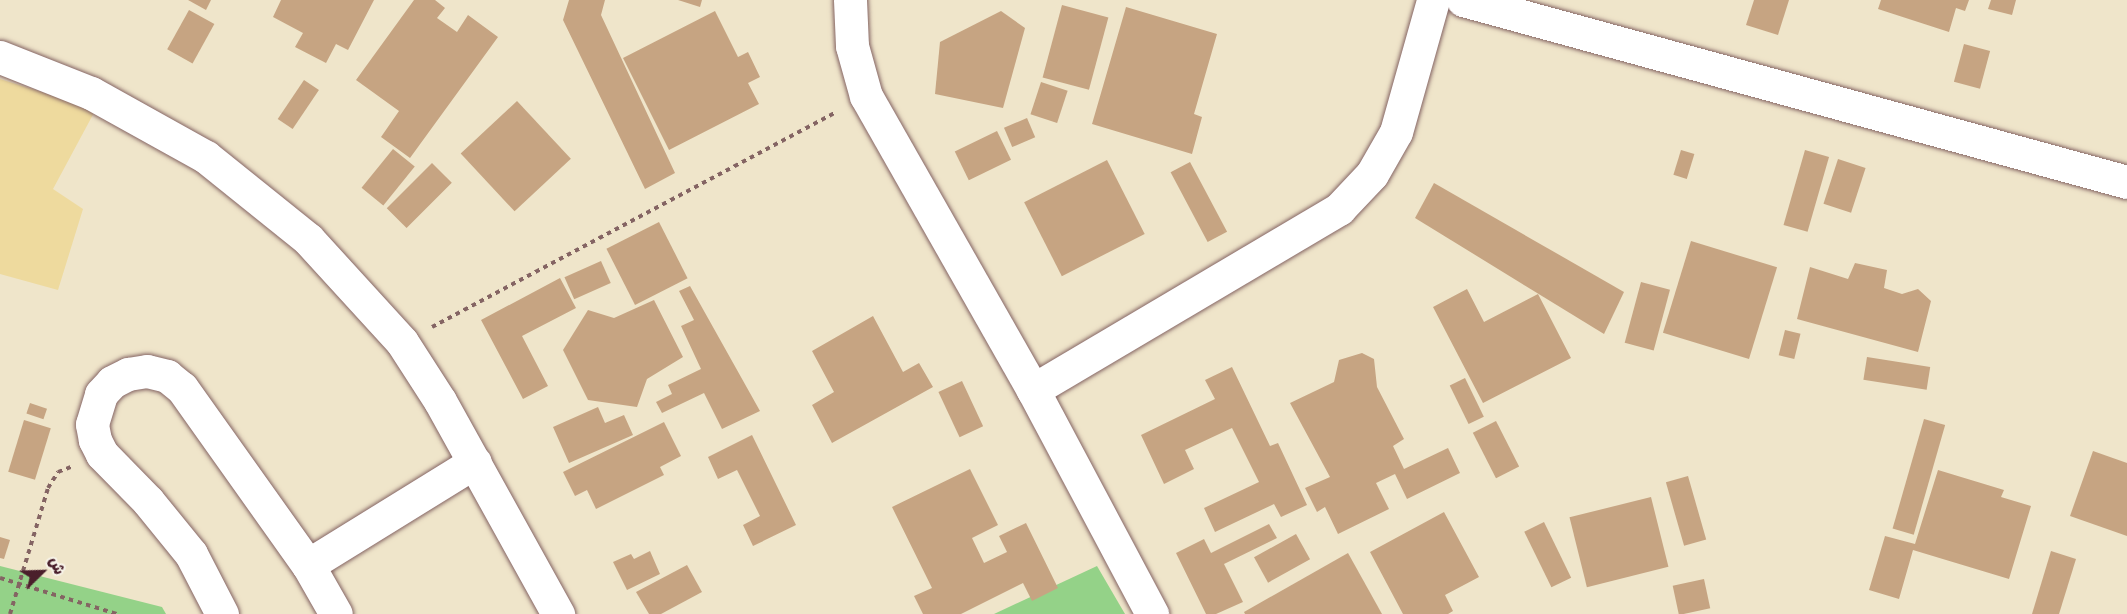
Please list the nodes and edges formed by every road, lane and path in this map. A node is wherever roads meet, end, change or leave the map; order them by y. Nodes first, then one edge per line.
1 (850, 0) edge
2 (1433, 0) edge
3 (1463, 0) edge
4 (0, 57) edge
5 (866, 96) junction
6 (2127, 182) edge
7 (402, 342) junction
8 (1033, 390) junction
9 (102, 454) junction
10 (475, 462) junction
11 (308, 565) junction
12 (0, 578) edge
13 (17, 583) junction
14 (10, 614) edge
15 (117, 614) edge
16 (222, 614) edge
17 (336, 614) edge
18 (558, 614) edge
19 (1152, 614) edge

1 - 5 street
2 - 8 street
3 - 6 street
4 - 7 street
5 - 7 path
5 - 8 street
7 - 10 street
8 - 19 street
9 - 11 street
9 - 13 path
9 - 16 street
10 - 11 street
10 - 18 street
11 - 17 street
12 - 13 path
13 - 14 path
13 - 15 path

